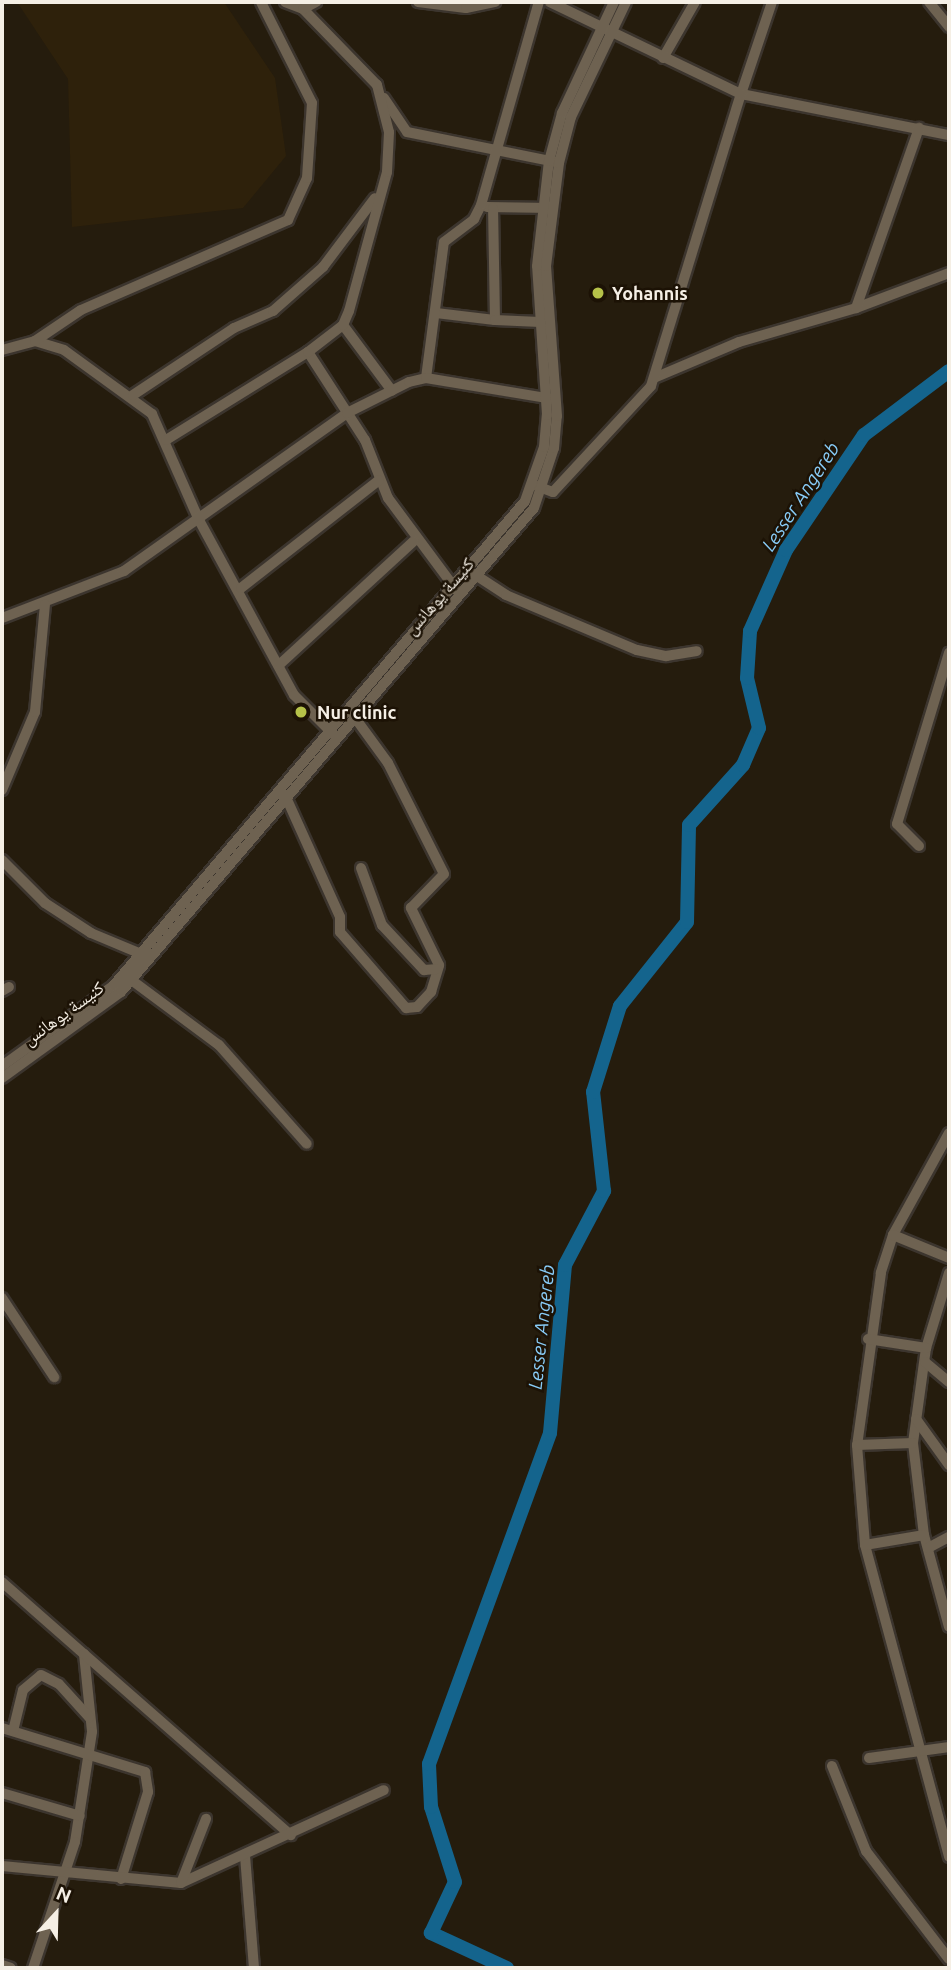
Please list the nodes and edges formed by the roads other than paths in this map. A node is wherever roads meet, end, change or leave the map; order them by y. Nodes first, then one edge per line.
1 (261, 2) edge
2 (285, 2) edge
3 (316, 2) edge
4 (418, 2) edge
5 (495, 2) edge
6 (539, 2) edge
7 (550, 2) edge
8 (614, 2) edge
9 (626, 2) edge
10 (695, 2) edge
11 (772, 2) edge
12 (929, 2) edge
13 (303, 9) junction
14 (949, 27) edge
15 (602, 29) junction
16 (612, 35) junction
17 (663, 58) junction
18 (582, 81) junction
19 (741, 94) junction
20 (383, 96) junction
21 (919, 128) junction
22 (949, 135) edge
23 (499, 149) junction
24 (554, 162) junction
25 (375, 198) junction
26 (481, 205) junction
27 (549, 207) junction
28 (493, 208) junction
29 (949, 273) edge
30 (856, 308) junction
31 (436, 313) junction
32 (495, 320) junction
33 (540, 322) junction
34 (343, 325) junction
35 (35, 341) junction
36 (2, 350) edge
37 (308, 352) junction
38 (426, 378) junction
39 (654, 378) junction
40 (392, 391) junction
41 (133, 394) junction
42 (552, 399) junction
43 (347, 413) junction
44 (166, 440) junction
45 (379, 480) junction
46 (537, 486) junction
47 (200, 520) junction
48 (414, 541) junction
49 (474, 574) junction
50 (241, 588) junction
51 (458, 591) junction
52 (45, 604) junction
53 (2, 618) edge
54 (697, 651) dead end
55 (949, 653) edge
56 (279, 665) junction
57 (353, 715) junction
58 (335, 737) junction
59 (2, 790) edge
60 (284, 795) junction
61 (919, 846) dead end
62 (2, 860) edge
63 (361, 868) dead end
64 (7, 872) edge
65 (146, 956) junction
66 (437, 968) junction
67 (127, 978) junction
68 (2, 1066) edge
69 (2, 1078) edge
70 (949, 1133) edge
71 (307, 1144) dead end
72 (939, 1148) junction
73 (949, 1157) edge
74 (893, 1236) junction
75 (949, 1258) edge
76 (949, 1273) edge
77 (2, 1298) edge
78 (868, 1339) junction
79 (926, 1348) junction
80 (925, 1362) junction
81 (54, 1377) dead end
82 (949, 1382) edge
83 (916, 1419) junction
84 (914, 1443) junction
85 (857, 1445) junction
86 (949, 1465) edge
87 (924, 1535) junction
88 (949, 1537) edge
89 (865, 1545) junction
90 (928, 1548) junction
91 (2, 1582) edge
92 (949, 1624) edge
93 (84, 1654) junction
94 (90, 1719) junction
95 (7, 1730) edge
96 (949, 1747) edge
97 (919, 1753) junction
98 (92, 1755) junction
99 (869, 1758) dead end
100 (832, 1766) dead end
101 (384, 1790) dead end
102 (2, 1793) edge
103 (80, 1816) junction
104 (206, 1819) dead end
105 (291, 1835) junction
106 (246, 1856) junction
107 (949, 1857) edge
108 (2, 1866) edge
109 (63, 1871) junction
110 (121, 1879) junction
111 (181, 1883) junction
112 (949, 1959) edge
113 (2, 1965) edge
114 (11, 1968) edge
115 (33, 1968) edge
116 (254, 1968) edge

1 - 35 street
2 - 13 street
3 - 13 street
4 - 5 street
6 - 23 street
7 - 15 street
8 - 15 street
9 - 16 street
10 - 17 street
11 - 19 street
12 - 14 street
13 - 20 street
15 - 16 street
15 - 18 street
16 - 17 street
16 - 18 street
17 - 19 street
18 - 24 street
19 - 21 street
19 - 39 street
20 - 23 street
20 - 25 street
21 - 22 street
21 - 30 street
23 - 24 street
23 - 26 street
24 - 27 street
25 - 34 street
25 - 41 street
26 - 28 street
26 - 31 street
27 - 28 street
27 - 33 street
27 - 42 street
28 - 32 street
29 - 30 street
30 - 39 street
31 - 32 street
31 - 38 street
32 - 33 street
33 - 42 street
34 - 37 street
34 - 40 street
35 - 36 street
35 - 41 street
37 - 43 street
37 - 44 street
38 - 40 street
38 - 42 street
39 - 46 street
40 - 43 street
41 - 44 street
42 - 46 street, كنيسة يوهانس
43 - 45 street
43 - 47 street
44 - 47 street
45 - 48 street
45 - 50 street
46 - 49 street, كنيسة يوهانس
47 - 50 street
47 - 52 street
48 - 51 street
48 - 56 street
49 - 51 street, كنيسة يوهانس
49 - 54 street
50 - 56 street
51 - 57 street, كنيسة يوهانس
52 - 53 street
52 - 59 street
55 - 61 street
56 - 58 street
57 - 58 street, كنيسة يوهانس
57 - 66 street
58 - 60 street, كنيسة يوهانس
60 - 65 street, كنيسة يوهانس
60 - 66 street
62 - 64 street
63 - 66 street
64 - 65 street
65 - 67 street, كنيسة يوهانس
67 - 68 street
67 - 69 street, كنيسة يوهانس
67 - 71 street
70 - 72 street
72 - 73 street
72 - 74 street
74 - 75 street
74 - 78 street
76 - 79 street
77 - 81 street
78 - 79 street
78 - 85 street
79 - 80 street
80 - 82 street
80 - 83 street
83 - 84 street
83 - 86 street
84 - 85 street
84 - 87 street
85 - 89 street
87 - 89 street
87 - 90 street
88 - 90 street
89 - 97 street
90 - 92 street
91 - 93 street
93 - 94 street
93 - 105 street
94 - 95 street
94 - 98 street
95 - 98 street
96 - 97 street
97 - 99 street
97 - 107 street
98 - 103 street
98 - 110 street
100 - 112 street
101 - 105 street
102 - 103 street
103 - 109 street
104 - 111 street
105 - 106 street
106 - 111 street
106 - 116 street
108 - 109 street
109 - 110 street
109 - 115 street
110 - 111 street
113 - 114 street

